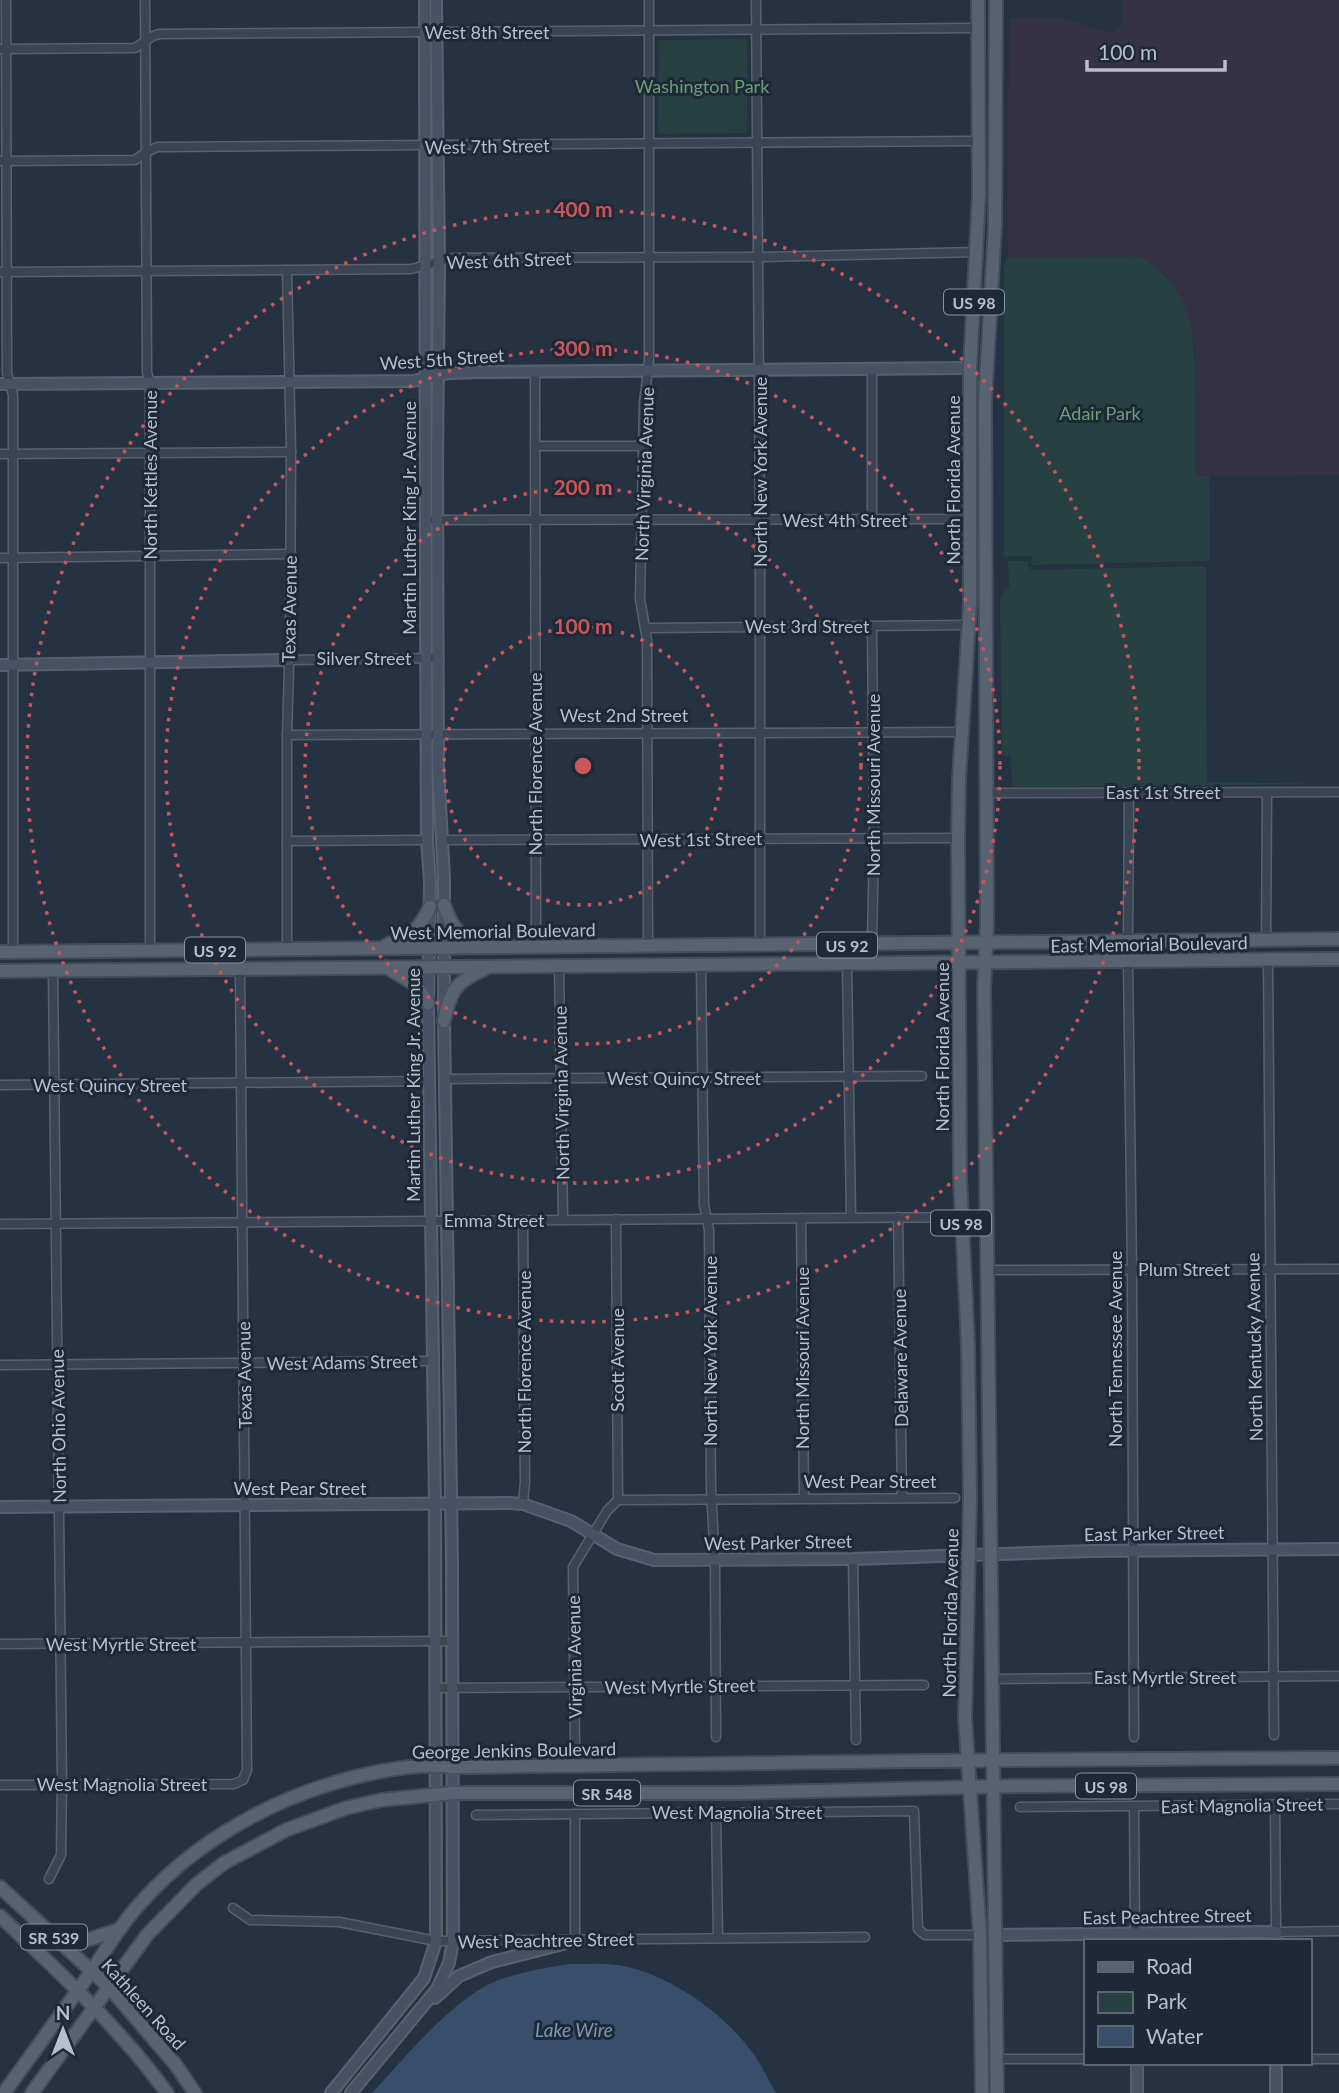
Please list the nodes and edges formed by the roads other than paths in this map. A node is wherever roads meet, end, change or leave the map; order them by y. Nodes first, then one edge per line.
1 (6, 0) edge
2 (145, 0) edge
3 (425, 0) edge
4 (436, 0) edge
5 (649, 0) edge
6 (756, 0) edge
7 (978, 0) edge
8 (996, 0) edge
9 (978, 28) junction
10 (756, 29) junction
11 (650, 31) junction
12 (431, 32) junction
13 (146, 40) junction
14 (3, 49) edge
15 (978, 141) junction
16 (757, 143) junction
17 (649, 144) junction
18 (432, 145) junction
19 (145, 153) junction
20 (4, 161) edge
21 (977, 252) junction
22 (650, 257) junction
23 (758, 257) junction
24 (439, 262) junction
25 (426, 265) junction
26 (286, 270) junction
27 (3, 272) edge
28 (147, 272) junction
29 (872, 368) junction
30 (970, 368) junction
31 (648, 370) junction
32 (759, 370) junction
33 (535, 372) junction
34 (432, 377) junction
35 (289, 382) junction
36 (150, 383) junction
37 (5, 384) edge
38 (985, 401) junction
39 (535, 446) junction
40 (643, 446) junction
41 (150, 452) junction
42 (291, 452) junction
43 (0, 454) edge
44 (12, 454) junction
45 (970, 519) junction
46 (426, 520) junction
47 (438, 520) junction
48 (535, 520) junction
49 (641, 520) junction
50 (760, 520) junction
51 (872, 520) junction
52 (291, 554) junction
53 (150, 557) junction
54 (0, 558) edge
55 (14, 558) junction
56 (969, 625) junction
57 (760, 626) junction
58 (872, 626) junction
59 (645, 628) junction
60 (439, 658) junction
61 (426, 659) junction
62 (289, 660) junction
63 (150, 663) junction
64 (0, 665) edge
65 (14, 665) junction
66 (536, 732) junction
67 (760, 732) junction
68 (873, 732) junction
69 (962, 732) junction
70 (434, 734) junction
71 (648, 734) junction
72 (287, 735) junction
73 (1129, 792) junction
74 (1339, 792) edge
75 (987, 793) junction
76 (1267, 793) junction
77 (987, 825) junction
78 (761, 838) junction
79 (874, 838) junction
80 (958, 838) junction
81 (427, 840) junction
82 (443, 840) junction
83 (535, 840) junction
84 (648, 840) junction
85 (287, 841) junction
86 (444, 905) junction
87 (430, 906) junction
88 (1339, 939) edge
89 (1266, 940) junction
90 (1128, 942) junction
91 (959, 944) junction
92 (986, 944) junction
93 (760, 945) junction
94 (872, 945) junction
95 (536, 947) junction
96 (648, 947) junction
97 (499, 948) junction
98 (287, 949) junction
99 (379, 949) junction
100 (430, 949) junction
101 (444, 949) junction
102 (150, 951) junction
103 (7, 952) edge
104 (1268, 960) junction
105 (1339, 960) edge
106 (1128, 961) junction
107 (959, 963) junction
108 (985, 963) junction
109 (848, 964) junction
110 (701, 965) junction
111 (559, 966) junction
112 (386, 967) junction
113 (429, 967) junction
114 (443, 967) junction
115 (490, 967) junction
116 (117, 970) junction
117 (240, 970) junction
118 (0, 971) edge
119 (53, 971) junction
120 (428, 1003) junction
121 (444, 1021) junction
122 (922, 1076) dead end
123 (849, 1077) junction
124 (703, 1078) junction
125 (446, 1079) junction
126 (562, 1079) junction
127 (430, 1081) junction
128 (241, 1084) junction
129 (0, 1085) edge
130 (55, 1085) junction
131 (851, 1217) junction
132 (898, 1217) junction
133 (961, 1217) junction
134 (987, 1217) junction
135 (801, 1218) junction
136 (447, 1219) junction
137 (563, 1219) junction
138 (616, 1219) junction
139 (706, 1219) junction
140 (431, 1220) junction
141 (523, 1220) junction
142 (56, 1223) junction
143 (242, 1223) junction
144 (0, 1224) edge
145 (988, 1269) junction
146 (1132, 1269) junction
147 (1271, 1269) junction
148 (1339, 1269) edge
149 (432, 1361) junction
150 (244, 1363) junction
151 (0, 1365) edge
152 (57, 1365) junction
153 (902, 1498) junction
154 (955, 1498) dead end
155 (804, 1499) junction
156 (618, 1500) junction
157 (713, 1500) junction
158 (451, 1503) junction
159 (435, 1504) junction
160 (523, 1504) junction
161 (245, 1505) junction
162 (0, 1507) edge
163 (59, 1507) junction
164 (593, 1535) junction
165 (1273, 1549) junction
166 (1339, 1549) edge
167 (1133, 1550) junction
168 (969, 1555) junction
169 (991, 1555) junction
170 (853, 1559) junction
171 (715, 1561) junction
172 (434, 1641) junction
173 (453, 1641) junction
174 (247, 1643) junction
175 (0, 1644) edge
176 (61, 1644) junction
177 (1274, 1676) junction
178 (1339, 1676) edge
179 (1134, 1678) junction
180 (991, 1679) junction
181 (854, 1684) junction
182 (924, 1685) dead end
183 (716, 1686) junction
184 (575, 1687) junction
185 (436, 1688) junction
186 (452, 1688) junction
187 (1274, 1734) dead end
188 (716, 1737) dead end
189 (1134, 1737) dead end
190 (856, 1740) dead end
191 (575, 1746) dead end
192 (1339, 1758) edge
193 (967, 1760) junction
194 (992, 1760) junction
195 (435, 1765) junction
196 (453, 1768) junction
197 (243, 1780) joint
198 (62, 1784) junction
199 (1339, 1784) edge
200 (0, 1785) edge
201 (994, 1787) junction
202 (970, 1788) junction
203 (453, 1793) junction
204 (435, 1794) junction
205 (1275, 1804) junction
206 (1339, 1804) edge
207 (1134, 1806) junction
208 (1020, 1807) dead end
209 (716, 1812) junction
210 (575, 1814) junction
211 (476, 1815) dead end
212 (49, 1879) dead end
213 (0, 1886) edge
214 (233, 1908) dead end
215 (0, 1916) edge
216 (118, 1930) junction
217 (1339, 1931) edge
218 (52, 1935) junction
219 (980, 1935) junction
220 (995, 1935) junction
221 (1276, 1936) edge
222 (718, 1937) junction
223 (865, 1937) dead end
224 (1135, 1937) edge
225 (436, 1941) junction
226 (453, 1941) junction
227 (575, 1941) junction
228 (91, 1971) junction
229 (109, 1987) junction
230 (77, 1990) junction
231 (981, 2000) junction
232 (95, 2006) junction
233 (423, 2009) junction
234 (996, 2059) junction
235 (1084, 2059) edge
236 (1311, 2059) edge
237 (1339, 2059) edge
238 (1136, 2065) edge
239 (1276, 2065) edge
240 (4, 2093) edge
241 (32, 2093) edge
242 (167, 2093) edge
243 (195, 2093) edge
244 (331, 2093) edge
245 (351, 2093) edge
246 (982, 2093) edge
247 (997, 2093) edge
248 (1137, 2093) edge
249 (1276, 2093) edge

1 - 14 street
2 - 13 street, North Kettles Avenue
3 - 12 street, Martin Luther King Jr. Avenue
4 - 12 street, Martin Luther King Jr. Avenue
5 - 11 street, North Virginia Avenue
6 - 10 street, North New York Avenue
7 - 9 main road, North Florida Avenue / US 98
8 - 38 main road, North Florida Avenue / US 98
9 - 10 street, West 8th Street
9 - 15 main road, North Florida Avenue / US 98
10 - 11 street, West 8th Street
10 - 16 street, North New York Avenue
11 - 12 street, West 8th Street
11 - 17 street, North Virginia Avenue
12 - 13 street, West 8th Street
12 - 18 street, Martin Luther King Jr. Avenue
13 - 14 street, West 8th Street
13 - 19 street, North Kettles Avenue
14 - 20 street
15 - 16 street, West 7th Street
15 - 21 main road, North Florida Avenue / US 98
16 - 17 street, West 7th Street
16 - 23 street, North New York Avenue
17 - 18 street, West 7th Street
17 - 22 street, North Virginia Avenue
18 - 19 street, West 7th Street
18 - 24 street, Martin Luther King Jr. Avenue
18 - 25 street, Martin Luther King Jr. Avenue
19 - 20 street, West 7th Street
19 - 28 street, North Kettles Avenue
20 - 27 street
21 - 23 street, West 6th Street
21 - 30 main road, North Florida Avenue / US 98
22 - 23 street, West 6th Street
22 - 24 street, West 6th Street
22 - 31 street, North Virginia Avenue
23 - 32 street, North New York Avenue
24 - 25 street, West 6th Street
24 - 34 street, Martin Luther King Jr. Avenue
25 - 26 street, West 6th Street
25 - 34 street, Martin Luther King Jr. Avenue
26 - 28 street, West 6th Street
26 - 35 street, Texas Avenue
27 - 28 street, West 6th Street
27 - 37 street
28 - 36 street, North Kettles Avenue
29 - 30 street, West 5th Street
29 - 32 street, West 5th Street
29 - 51 street
30 - 38 main road
30 - 45 main road, North Florida Avenue / US 98
31 - 32 street, West 5th Street
31 - 33 street, West 5th Street
31 - 40 street, North Virginia Avenue
32 - 50 street, North New York Avenue
33 - 34 street, West 5th Street
33 - 39 street, North Florence Avenue
34 - 35 street, West 5th Street
34 - 46 street, Martin Luther King Jr. Avenue
34 - 47 street, Martin Luther King Jr. Avenue
35 - 36 street, West 5th Street
35 - 42 street, Texas Avenue
36 - 37 street, West 5th Street
36 - 41 street, North Kettles Avenue
37 - 44 street
38 - 75 main road, North Florida Avenue / US 98
39 - 40 street
39 - 48 street, North Florence Avenue
40 - 49 street, North Virginia Avenue
41 - 42 street
41 - 44 street
41 - 53 street, North Kettles Avenue
42 - 52 street, Texas Avenue
43 - 44 street
44 - 55 street
45 - 51 street, West 4th Street
45 - 56 main road, North Florida Avenue / US 98
46 - 47 street, West 4th Street
46 - 61 street, Martin Luther King Jr. Avenue
47 - 48 street, West 4th Street
47 - 60 street, Martin Luther King Jr. Avenue
48 - 49 street, West 4th Street
48 - 66 street, North Florence Avenue
49 - 50 street, West 4th Street
49 - 59 street, North Virginia Avenue
50 - 51 street, West 4th Street
50 - 57 street, North New York Avenue
52 - 53 street
52 - 62 street, Texas Avenue
53 - 55 street
53 - 63 street, North Kettles Avenue
54 - 55 street
55 - 65 street
56 - 58 street, West 3rd Street
56 - 69 main road, North Florida Avenue / US 98
56 - 77 main road
57 - 58 street, West 3rd Street
57 - 59 street, West 3rd Street
57 - 67 street, North New York Avenue
58 - 68 street, North Missouri Avenue
59 - 71 street, North Virginia Avenue
60 - 61 street, Silver Street
60 - 70 street, Martin Luther King Jr. Avenue
61 - 62 street, Silver Street
61 - 70 street, Martin Luther King Jr. Avenue
62 - 63 street
62 - 72 street, Texas Avenue
63 - 65 street
63 - 102 street, North Kettles Avenue
64 - 65 street
65 - 103 street
66 - 70 street, West 2nd Street
66 - 71 street, West 2nd Street
66 - 83 street, North Florence Avenue
67 - 68 street, West 2nd Street
67 - 71 street, West 2nd Street
67 - 78 street, North New York Avenue
68 - 69 street, West 2nd Street
68 - 79 street, North Missouri Avenue
69 - 80 main road, North Florida Avenue / US 98
70 - 72 street, West 2nd Street
70 - 81 street, Martin Luther King Jr. Avenue
70 - 82 street, Martin Luther King Jr. Avenue
71 - 84 street, North Virginia Avenue
72 - 85 street, Texas Avenue
73 - 75 street, East 1st Street
73 - 76 street, East 1st Street
73 - 90 street
74 - 76 street, East 1st Street
75 - 77 main road, North Florida Avenue / US 98
76 - 89 street
77 - 92 main road, North Florida Avenue / US 98
78 - 79 street, West 1st Street
78 - 84 street, West 1st Street
78 - 93 street, North New York Avenue
79 - 80 street, West 1st Street
79 - 94 street, North Missouri Avenue
80 - 91 main road, North Florida Avenue / US 98
81 - 85 street
81 - 87 street, Martin Luther King Jr. Avenue
82 - 83 street, West 1st Street
82 - 86 street, Martin Luther King Jr. Avenue
83 - 84 street, West 1st Street
83 - 95 street, North Florence Avenue
84 - 96 street, North Virginia Avenue
85 - 98 street, Texas Avenue
86 - 97 main road
86 - 101 street, Martin Luther King Jr. Avenue
87 - 99 main road
87 - 100 street, Martin Luther King Jr. Avenue
88 - 89 main road, East Memorial Boulevard / US 92
89 - 90 main road, East Memorial Boulevard / US 92
90 - 92 main road, East Memorial Boulevard / US 92
91 - 92 main road, West Memorial Boulevard / US 92
91 - 94 main road, West Memorial Boulevard / US 92
91 - 107 main road, North Florida Avenue / US 98
92 - 108 main road, North Florida Avenue / US 98
93 - 94 main road, West Memorial Boulevard / US 92
93 - 96 main road, West Memorial Boulevard / US 92
95 - 96 main road, West Memorial Boulevard / US 92
95 - 97 main road, West Memorial Boulevard / US 92
97 - 101 main road, West Memorial Boulevard / US 92
98 - 99 main road, West Memorial Boulevard / US 92
98 - 102 main road, West Memorial Boulevard / US 92
99 - 100 main road, West Memorial Boulevard / US 92
100 - 101 main road, West Memorial Boulevard / US 92
100 - 113 street, Martin Luther King Jr. Avenue
101 - 114 street, Martin Luther King Jr. Avenue
102 - 103 main road, West Memorial Boulevard / US 92
102 - 116 main road
104 - 105 main road, East Memorial Boulevard / US 92
104 - 106 main road, East Memorial Boulevard / US 92
104 - 147 street, North Kentucky Avenue
106 - 108 main road, East Memorial Boulevard / US 92
106 - 146 street, North Tennessee Avenue
107 - 108 main road, East Memorial Boulevard / US 92
107 - 109 main road, West Memorial Boulevard / US 92
107 - 133 main road, North Florida Avenue / US 98
108 - 134 main road, North Florida Avenue / US 98
109 - 110 main road, West Memorial Boulevard / US 92
109 - 123 street
110 - 111 main road, West Memorial Boulevard / US 92
110 - 124 street, North New York Avenue
111 - 115 main road, West Memorial Boulevard / US 92
111 - 126 street, North Virginia Avenue
112 - 113 main road, West Memorial Boulevard / US 92
112 - 117 main road, West Memorial Boulevard / US 92
112 - 120 main road
113 - 114 main road, West Memorial Boulevard / US 92
113 - 120 street, Martin Luther King Jr. Avenue
114 - 115 main road, West Memorial Boulevard / US 92
114 - 121 street, Martin Luther King Jr. Avenue
115 - 121 main road
116 - 117 main road, West Memorial Boulevard / US 92
116 - 119 main road, West Memorial Boulevard / US 92
117 - 128 street, Texas Avenue
118 - 119 main road, West Memorial Boulevard / US 92
119 - 130 street, North Ohio Avenue
120 - 127 street, Martin Luther King Jr. Avenue
121 - 125 street, Martin Luther King Jr. Avenue
122 - 123 street, West Quincy Street
123 - 124 street, West Quincy Street
123 - 131 street
124 - 126 street, West Quincy Street
124 - 139 street, North New York Avenue
125 - 126 street, West Quincy Street
125 - 136 street, Martin Luther King Jr. Avenue
126 - 137 street, North Virginia Avenue
127 - 128 street, West Quincy Street
127 - 140 street, Martin Luther King Jr. Avenue
128 - 130 street, West Quincy Street
128 - 143 street, Texas Avenue
129 - 130 street, West Quincy Street
130 - 142 street, North Ohio Avenue
131 - 132 street, Emma Street
131 - 135 street, Emma Street
132 - 133 street, Emma Street
132 - 153 street, Delaware Avenue
133 - 134 street, Emma Street
133 - 168 main road, North Florida Avenue / US 98
134 - 145 main road, North Florida Avenue / US 98
135 - 139 street, Emma Street
135 - 155 street, North Missouri Avenue
136 - 140 street, Emma Street
136 - 141 street, Emma Street
136 - 158 street, Martin Luther King Jr. Avenue
137 - 138 street, Emma Street
137 - 141 street, Emma Street
138 - 139 street, Emma Street
138 - 156 street, Scott Avenue
139 - 157 street, North New York Avenue
140 - 143 street, Emma Street
140 - 149 street, Martin Luther King Jr. Avenue
141 - 160 street, North Florence Avenue
142 - 143 street, Emma Street
142 - 144 street, Emma Street
142 - 152 street, North Ohio Avenue
143 - 150 street, Texas Avenue
145 - 146 street, Plum Street
145 - 169 main road, North Florida Avenue / US 98
146 - 147 street, Plum Street
146 - 167 street, North Tennessee Avenue
147 - 148 street, Plum Street
147 - 165 street, North Kentucky Avenue
149 - 150 street, West Adams Street
149 - 159 street, Martin Luther King Jr. Avenue
150 - 152 street, West Adams Street
150 - 161 street, Texas Avenue
151 - 152 street, West Adams Street
152 - 163 street, North Ohio Avenue
153 - 154 street, West Pear Street
153 - 155 street, West Pear Street
155 - 157 street, West Pear Street
156 - 157 street, West Pear Street
156 - 164 street
157 - 171 street, North New York Avenue
158 - 159 street, West Pear Street
158 - 160 street, West Pear Street
158 - 173 street, Martin Luther King Jr. Avenue
159 - 161 street, West Pear Street
159 - 172 street, Martin Luther King Jr. Avenue
160 - 164 street, West Pear Street
161 - 163 street, West Pear Street
161 - 174 street, Texas Avenue
162 - 163 street, West Pear Street
163 - 176 street, North Ohio Avenue
164 - 171 street, West Parker Street
164 - 184 street, Virginia Avenue
165 - 166 street, East Parker Street
165 - 167 street, East Parker Street
165 - 177 street, North Kentucky Avenue
167 - 169 street, East Parker Street
167 - 179 street, North Tennessee Avenue
168 - 169 street, East Parker Street
168 - 170 street, West Parker Street
168 - 193 main road, North Florida Avenue / US 98
169 - 180 main road, North Florida Avenue / US 98
170 - 171 street, West Parker Street
170 - 181 street
171 - 183 street, North New York Avenue
172 - 173 street, West Myrtle Street
172 - 174 street, West Myrtle Street
172 - 185 street, Martin Luther King Jr. Avenue
173 - 186 street, Martin Luther King Jr. Avenue
174 - 176 street, West Myrtle Street
174 - 197 street, Texas Avenue
175 - 176 street, West Myrtle Street
176 - 198 street, North Ohio Avenue
177 - 178 street, East Myrtle Street
177 - 179 street, East Myrtle Street
177 - 187 street, North Kentucky Avenue
179 - 180 street, East Myrtle Street
179 - 189 street, North Tennessee Avenue
180 - 194 main road, North Florida Avenue / US 98
181 - 182 street, West Myrtle Street
181 - 183 street, West Myrtle Street
181 - 190 street
183 - 184 street, West Myrtle Street
183 - 188 street, North New York Avenue
184 - 186 street, West Myrtle Street
184 - 191 street, Virginia Avenue
185 - 186 street, West Myrtle Street
185 - 195 street, Martin Luther King Jr. Avenue
186 - 196 street, Martin Luther King Jr. Avenue
192 - 194 main road, US 98
193 - 194 main road, George Jenkins Boulevard / SR 548
193 - 196 main road, George Jenkins Boulevard / SR 548
193 - 202 main road, North Florida Avenue / US 98
194 - 201 main road, North Florida Avenue
195 - 196 main road, George Jenkins Boulevard / SR 548
195 - 204 street, Martin Luther King Jr. Avenue
195 - 216 main road, George Jenkins Boulevard / SR 548
196 - 203 street, Martin Luther King Jr. Avenue
197 - 198 street, West Magnolia Street
198 - 200 street, West Magnolia Street
198 - 212 street, North Ohio Avenue
199 - 201 main road, US 98
201 - 202 main road, US 98
201 - 220 main road, North Florida Avenue
202 - 203 main road, SR 548
202 - 219 main road, North Florida Avenue
203 - 204 main road, SR 548
203 - 226 street, Martin Luther King Jr. Avenue
204 - 225 street, Martin Luther King Jr. Avenue
204 - 229 main road, SR 548
205 - 206 street, East Magnolia Street
205 - 207 street, East Magnolia Street
205 - 221 street
207 - 208 street, East Magnolia Street
207 - 224 street
209 - 210 street, West Magnolia Street
209 - 219 street, West Magnolia Street
209 - 222 street
210 - 211 street, West Magnolia Street
210 - 227 street
213 - 218 main road, Kathleen Road / SR 539
214 - 225 street, West Peachtree Street
215 - 230 main road, SR 539
216 - 218 main road
216 - 228 main road, George Jenkins Boulevard / SR 548
217 - 221 street, East Peachtree Street
218 - 228 main road, Kathleen Road / SR 539
219 - 231 main road, North Florida Avenue
220 - 224 street, East Peachtree Street
220 - 234 main road, North Florida Avenue
221 - 224 street, East Peachtree Street
222 - 223 street, West Peachtree Street
222 - 227 street, West Peachtree Street
225 - 226 street, West Peachtree Street
225 - 244 street, Martin Luther King Jr. Avenue
226 - 227 street, West Peachtree Street
226 - 233 street, Martin Luther King Jr. Avenue
227 - 233 street
228 - 229 main road, Kathleen Road / SR 539
228 - 230 main road, George Jenkins Boulevard / SR 548
229 - 232 main road, SR 548
229 - 243 main road, Kathleen Road / SR 539
230 - 232 main road, SR 539
230 - 240 main road, George Jenkins Boulevard / SR 548
231 - 234 main road
231 - 246 main road, North Florida Avenue
232 - 241 main road, SR 548
232 - 242 main road, SR 539
233 - 245 street, Martin Luther King Jr. Avenue
234 - 235 street
234 - 247 main road, North Florida Avenue
236 - 237 street
238 - 248 street
239 - 249 street

